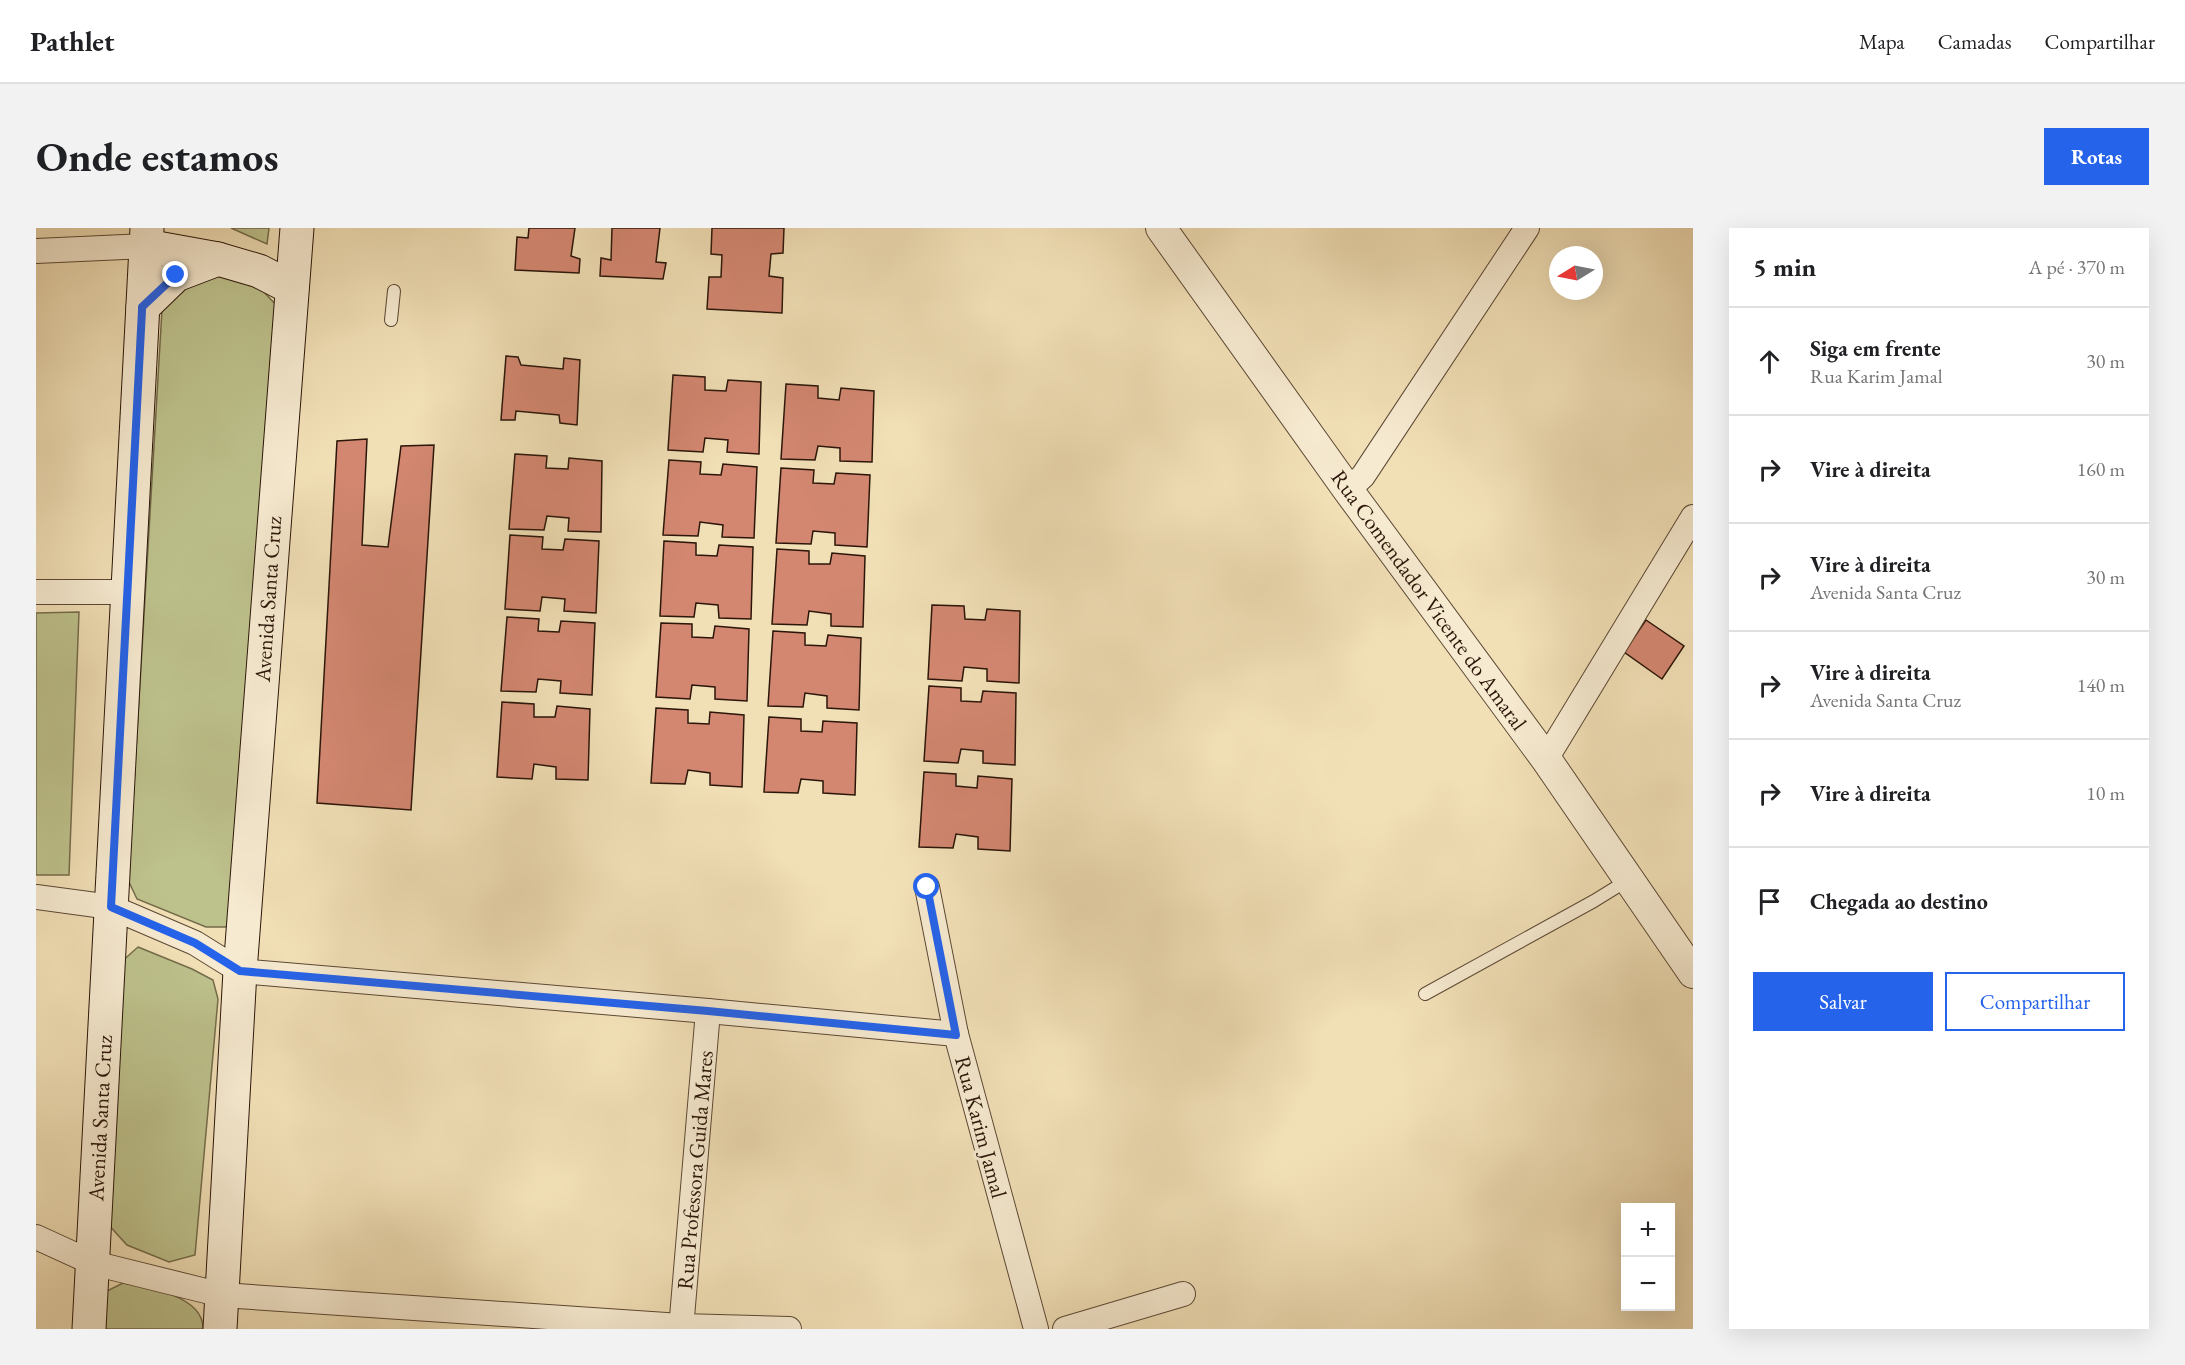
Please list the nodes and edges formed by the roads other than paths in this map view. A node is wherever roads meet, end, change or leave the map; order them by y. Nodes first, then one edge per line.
1 (297, 228) edge
2 (1161, 228) edge
3 (1527, 228) edge
4 (146, 237) edge
5 (36, 252) edge
6 (218, 260) junction
7 (292, 288) junction
8 (394, 291) dead end
9 (142, 307) junction
10 (391, 320) dead end
11 (1348, 490) junction
12 (1693, 517) edge
13 (36, 592) edge
14 (126, 592) junction
15 (1546, 759) junction
16 (1629, 879) junction
17 (927, 887) dead end
18 (36, 897) edge
19 (111, 907) junction
20 (240, 971) junction
21 (1693, 973) edge
22 (1425, 994) dead end
23 (708, 1011) junction
24 (956, 1035) junction
25 (36, 1238) edge
26 (93, 1263) junction
27 (1183, 1294) dead end
28 (222, 1295) junction
29 (681, 1327) edge
30 (89, 1329) edge
31 (220, 1329) edge
32 (789, 1329) edge
33 (1036, 1329) edge
34 (1065, 1329) edge

1 - 7 main road, Avenida Santa Cruz
2 - 11 street, Rua Comendador Vicente do Amaral
3 - 11 street
4 - 5 street
4 - 6 main road
4 - 9 main road, Avenida Santa Cruz
6 - 7 main road
6 - 9 main road
7 - 20 main road, Avenida Santa Cruz
8 - 10 lane
9 - 14 main road, Avenida Santa Cruz
11 - 15 street, Rua Comendador Vicente do Amaral
12 - 15 street
13 - 14 street
14 - 19 main road, Avenida Santa Cruz
15 - 16 street, Rua Comendador Vicente do Amaral
16 - 21 street, Rua Comendador Vicente do Amaral
16 - 22 lane
17 - 24 street, Rua Karim Jamal
18 - 19 street
19 - 20 street
19 - 26 main road, Avenida Santa Cruz
20 - 23 street
20 - 28 main road, Avenida Santa Cruz
23 - 24 street
23 - 29 street, Rua Professora Guida Mares
24 - 33 street, Rua Karim Jamal
25 - 26 street
26 - 28 street
26 - 30 main road, Avenida Santa Cruz
27 - 34 street
28 - 29 street
28 - 31 main road, Avenida Santa Cruz
29 - 32 street

